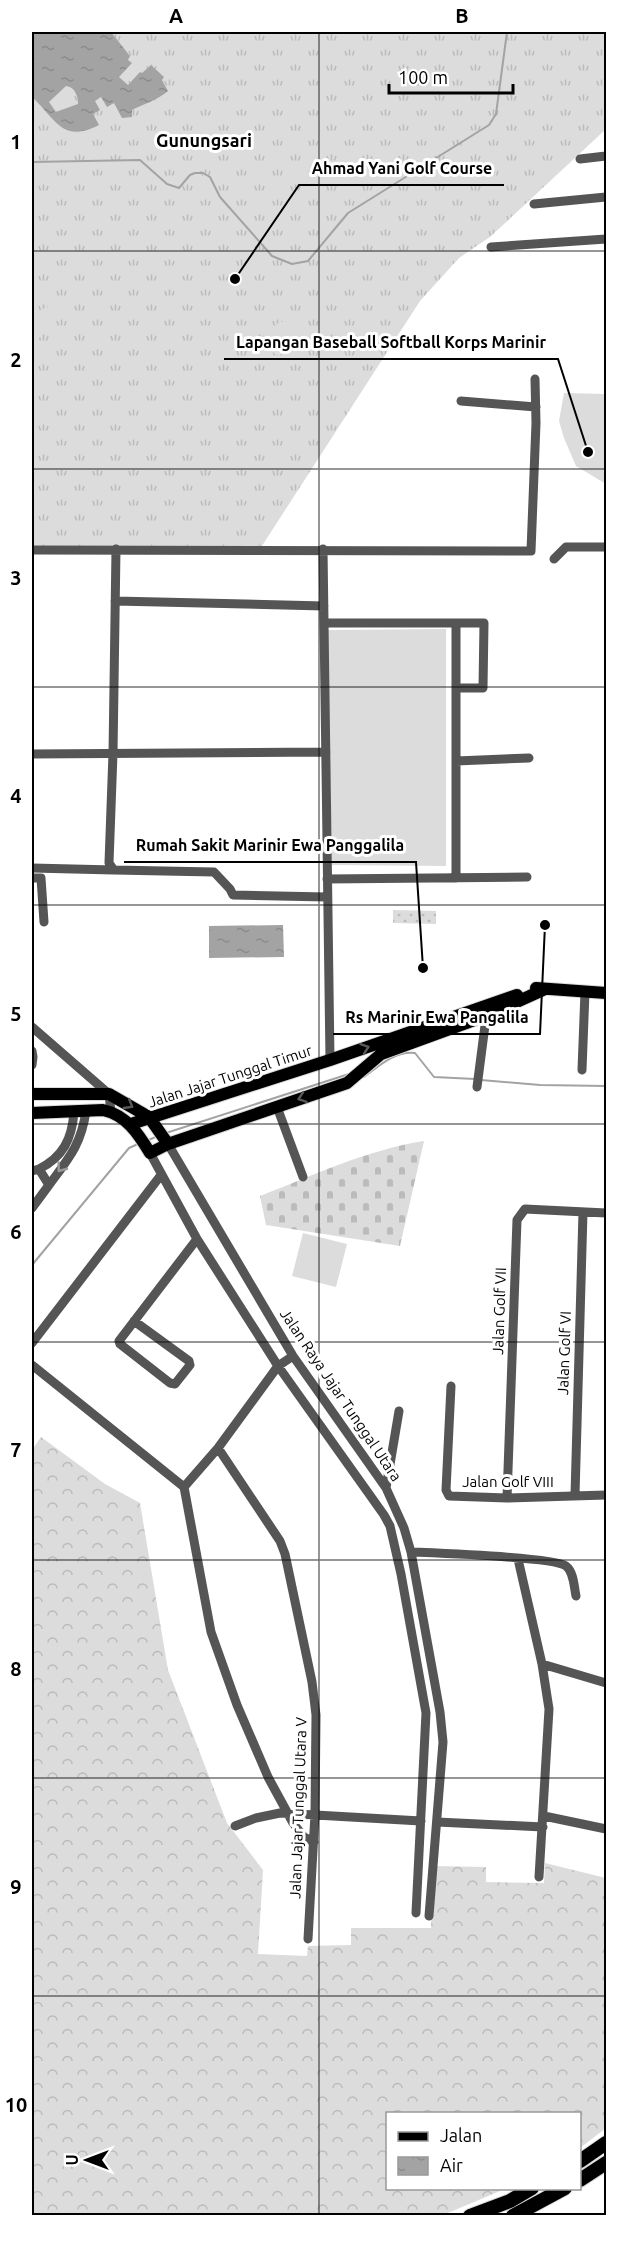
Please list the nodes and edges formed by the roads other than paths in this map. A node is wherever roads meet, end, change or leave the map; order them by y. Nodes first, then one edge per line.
1 (606, 156) edge
2 (580, 159) dead end
3 (606, 197) edge
4 (534, 204) dead end
5 (606, 238) edge
6 (491, 247) dead end
7 (535, 379) dead end
8 (461, 400) dead end
9 (536, 408) junction
10 (606, 547) edge
11 (32, 549) edge
12 (116, 549) junction
13 (323, 549) junction
14 (554, 559) dead end
15 (115, 601) junction
16 (324, 606) junction
17 (324, 623) junction
18 (456, 623) junction
19 (456, 688) junction
20 (326, 752) junction
21 (113, 753) junction
22 (32, 754) edge
23 (529, 758) dead end
24 (456, 761) junction
25 (32, 868) edge
26 (114, 870) junction
27 (528, 877) dead end
28 (32, 878) edge
29 (456, 878) junction
30 (327, 879) junction
31 (327, 897) junction
32 (44, 922) dead end
33 (585, 992) junction
34 (606, 993) edge
35 (487, 1010) junction
36 (32, 1027) edge
37 (32, 1051) edge
38 (330, 1060) junction
39 (32, 1065) edge
40 (582, 1070) dead end
41 (477, 1087) dead end
42 (32, 1094) edge
43 (109, 1094) junction
44 (277, 1107) junction
45 (80, 1112) junction
46 (111, 1112) junction
47 (32, 1113) edge
48 (150, 1119) junction
49 (132, 1126) junction
50 (167, 1142) junction
51 (148, 1150) junction
52 (35, 1170) edge
53 (161, 1175) junction
54 (303, 1178) dead end
55 (49, 1185) junction
56 (32, 1208) edge
57 (583, 1212) junction
58 (606, 1213) edge
59 (197, 1239) junction
60 (134, 1321) junction
61 (32, 1343) edge
62 (293, 1356) junction
63 (32, 1365) edge
64 (278, 1366) junction
65 (451, 1386) dead end
66 (399, 1411) dead end
67 (218, 1448) junction
68 (184, 1488) junction
69 (386, 1488) junction
70 (575, 1495) junction
71 (606, 1495) edge
72 (507, 1498) junction
73 (411, 1552) junction
74 (518, 1558) junction
75 (576, 1596) dead end
76 (542, 1664) junction
77 (606, 1683) edge
78 (440, 1712) junction
79 (426, 1713) junction
80 (288, 1813) junction
81 (315, 1814) junction
82 (544, 1816) junction
83 (421, 1821) junction
84 (437, 1822) junction
85 (236, 1826) dead end
86 (543, 1827) junction
87 (606, 1829) edge
88 (314, 1842) junction
89 (539, 1877) dead end
90 (416, 1913) dead end
91 (429, 1916) dead end
92 (309, 1939) dead end
93 (606, 2142) edge
94 (581, 2161) edge
95 (606, 2163) edge
96 (581, 2179) edge
97 (528, 2190) edge
98 (561, 2190) edge
99 (470, 2216) edge
100 (513, 2216) edge

1 - 2 street
3 - 4 street
5 - 6 street
7 - 9 street
8 - 9 street
9 - 13 street
10 - 14 street
11 - 12 street
12 - 13 street
12 - 15 street
13 - 16 street
15 - 16 street
15 - 21 street
16 - 17 street
17 - 18 street
17 - 20 street
18 - 19 street
18 - 19 street
19 - 24 street
20 - 21 street
20 - 30 street
21 - 22 street
21 - 26 street
23 - 24 street
24 - 29 street
25 - 26 street
26 - 31 street
27 - 29 street
28 - 32 street
29 - 30 street
30 - 31 street
31 - 38 street
33 - 34 main road, Jalan Jajar Tunggal Timur
33 - 35 main road, Jalan Jajar Tunggal Timur
33 - 40 street
38 -> 35 main road, Jalan Jajar Tunggal Timur
35 - 41 street
35 -> 44 main road, Jalan Jajar Tunggal Timur
36 - 43 street
37 - 39 street
38 - 48 main road, Jalan Jajar Tunggal Timur
42 - 43 main road
43 - 46 street
43 -> 48 main road
44 - 50 main road, Jalan Jajar Tunggal Timur
44 - 54 street
45 - 46 main road
45 - 47 main road
45 - 52 street
45 -> 55 street
46 - 49 main road
48 - 49 main road, Jalan Jajar Tunggal Timur
48 - 50 main road, Jalan Raya Jajar Tunggal Utara
49 - 51 main road
50 - 51 main road, Jalan Jajar Tunggal Timur
50 - 62 street, Jalan Raya Jajar Tunggal Utara
51 - 53 street
52 - 55 street
53 - 59 street
53 - 61 street
55 - 56 street
57 - 58 street, Jalan Golf VII
57 - 70 street, Jalan Golf VI
57 - 72 street, Jalan Golf VII
59 - 60 street
59 - 64 street
60 - 60 street
62 - 64 street
62 - 69 street, Jalan Raya Jajar Tunggal Utara
63 - 68 street
64 - 67 street
64 - 79 street
65 - 72 street, Jalan Golf VIII
66 - 69 street
67 - 68 street
67 - 81 street, Jalan Jajar Tunggal Utara V
68 - 80 street
69 - 73 street, Jalan Raya Jajar Tunggal Utara
70 - 71 street, Jalan Golf VIII
70 - 72 street, Jalan Golf VIII
73 - 74 street
73 - 78 street, Jalan Raya Jajar Tunggal Utara
74 - 75 street
74 - 76 street
76 - 77 street
76 - 82 street
78 - 79 street
78 - 84 street, Jalan Raya Jajar Tunggal Utara
79 - 83 street
80 - 81 street
80 - 85 street
80 - 88 street
81 - 83 street
81 - 88 street, Jalan Jajar Tunggal Utara V
82 - 86 street
82 - 87 street
83 - 90 street
84 - 86 street
84 - 91 street, Jalan Raya Jajar Tunggal Utara
86 - 89 street
88 - 92 street, Jalan Jajar Tunggal Utara V
93 - 94 highway
95 - 96 highway
97 - 99 highway
98 - 100 highway

